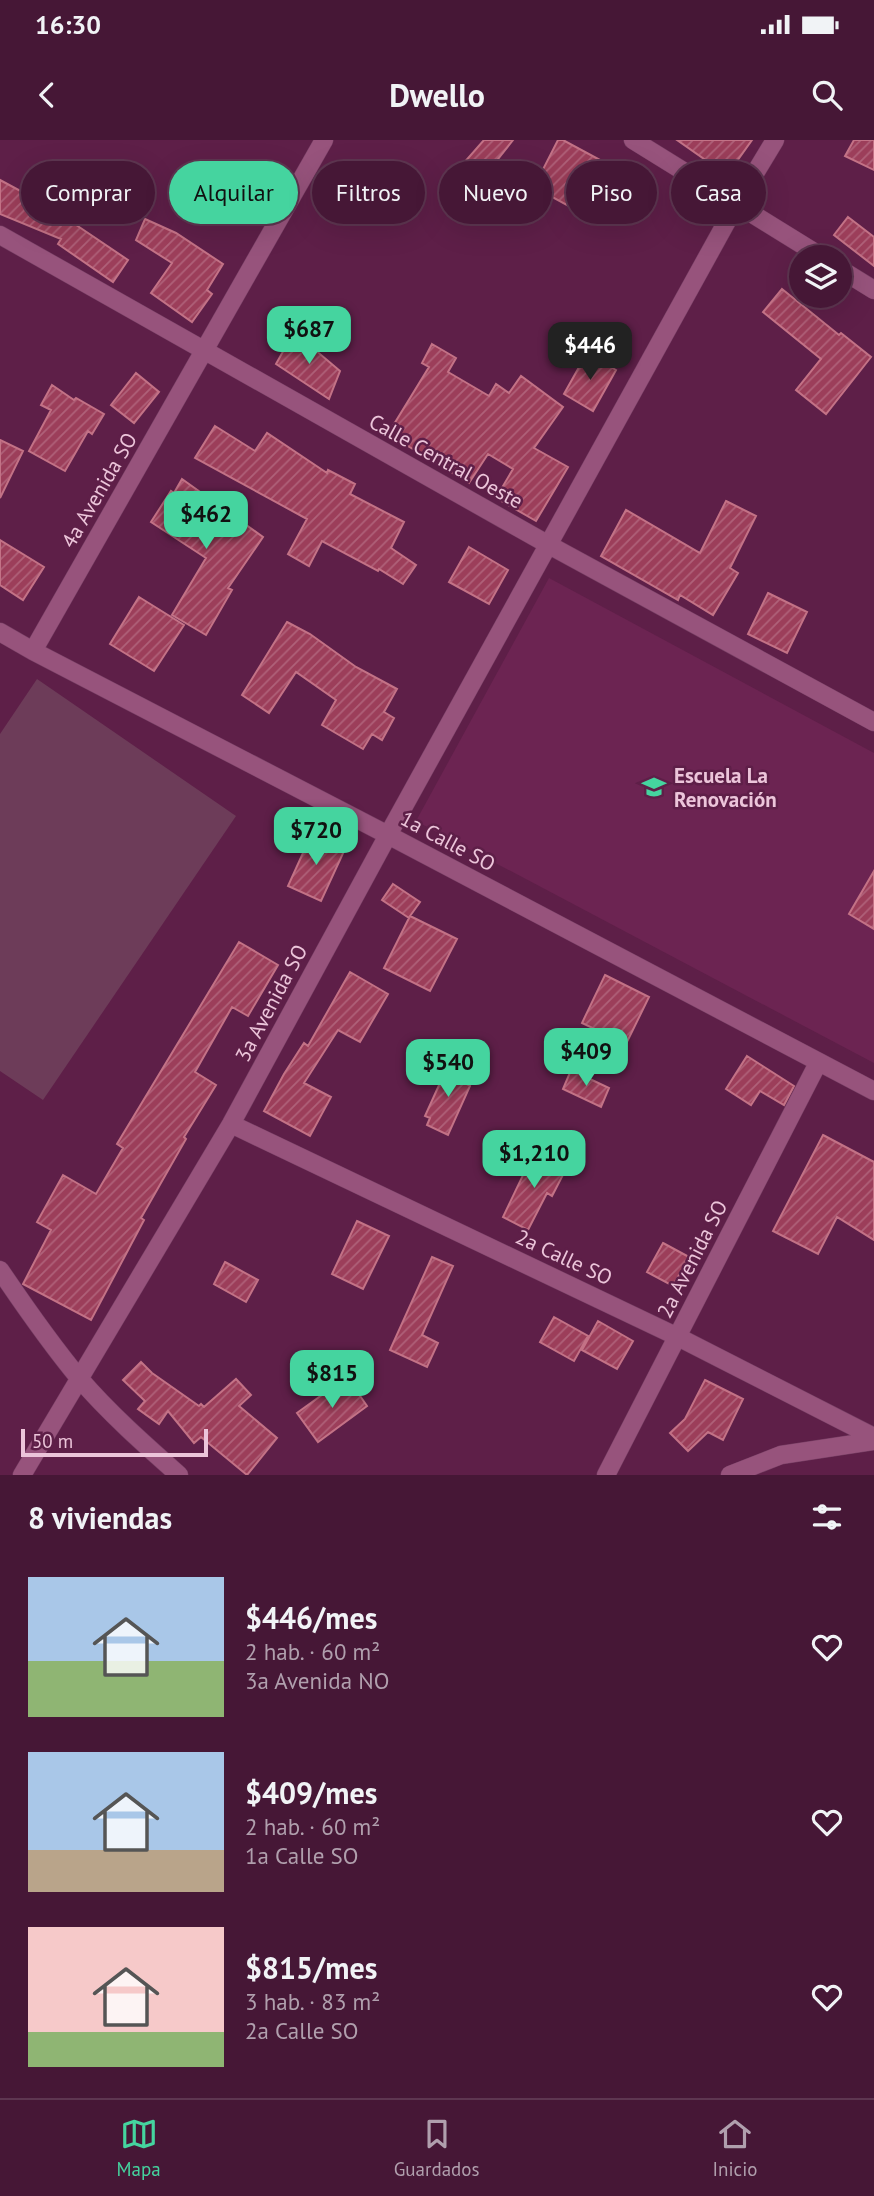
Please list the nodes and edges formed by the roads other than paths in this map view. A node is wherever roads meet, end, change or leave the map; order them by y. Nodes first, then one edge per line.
1 (324, 140) edge
2 (633, 140) edge
3 (775, 140) edge
4 (762, 161) edge
5 (671, 163) edge
6 (766, 221) edge
7 (725, 224) edge
8 (0, 234) edge
9 (803, 245) edge
10 (852, 276) edge
11 (874, 290) edge
12 (204, 351) junction
13 (549, 545) junction
14 (0, 632) edge
15 (33, 652) junction
16 (874, 722) edge
17 (388, 835) junction
18 (818, 1062) junction
19 (874, 1091) edge
20 (231, 1124) junction
21 (3, 1279) edge
22 (678, 1337) junction
23 (80, 1378) junction
24 (874, 1439) edge
25 (22, 1475) edge
26 (179, 1475) edge
27 (606, 1475) edge
28 (730, 1475) edge

1 - 12 street, 4a Avenida SO
2 - 5 street
3 - 4 street, 3a Avenida SO
6 - 9 street
7 - 13 street, 3a Avenida SO
8 - 12 street, Calle Central Oeste
10 - 11 street
12 - 13 street, Calle Central Oeste
12 - 15 street, 4a Avenida SO
13 - 16 street, Calle Central Oeste
13 - 17 street, 3a Avenida SO
14 - 15 street, 1a Calle SO
15 - 17 street, 1a Calle SO
17 - 18 street, 1a Calle SO
17 - 20 street, 3a Avenida SO
18 - 19 street, 1a Calle SO
18 - 22 street, 2a Avenida SO
20 - 22 street, 2a Calle SO
20 - 23 street, 3a Avenida SO
21 - 23 street
22 - 24 street, 2a Calle SO
22 - 27 street, 2a Avenida SO
23 - 25 street, 3a Avenida SO
23 - 26 street
24 - 28 street

